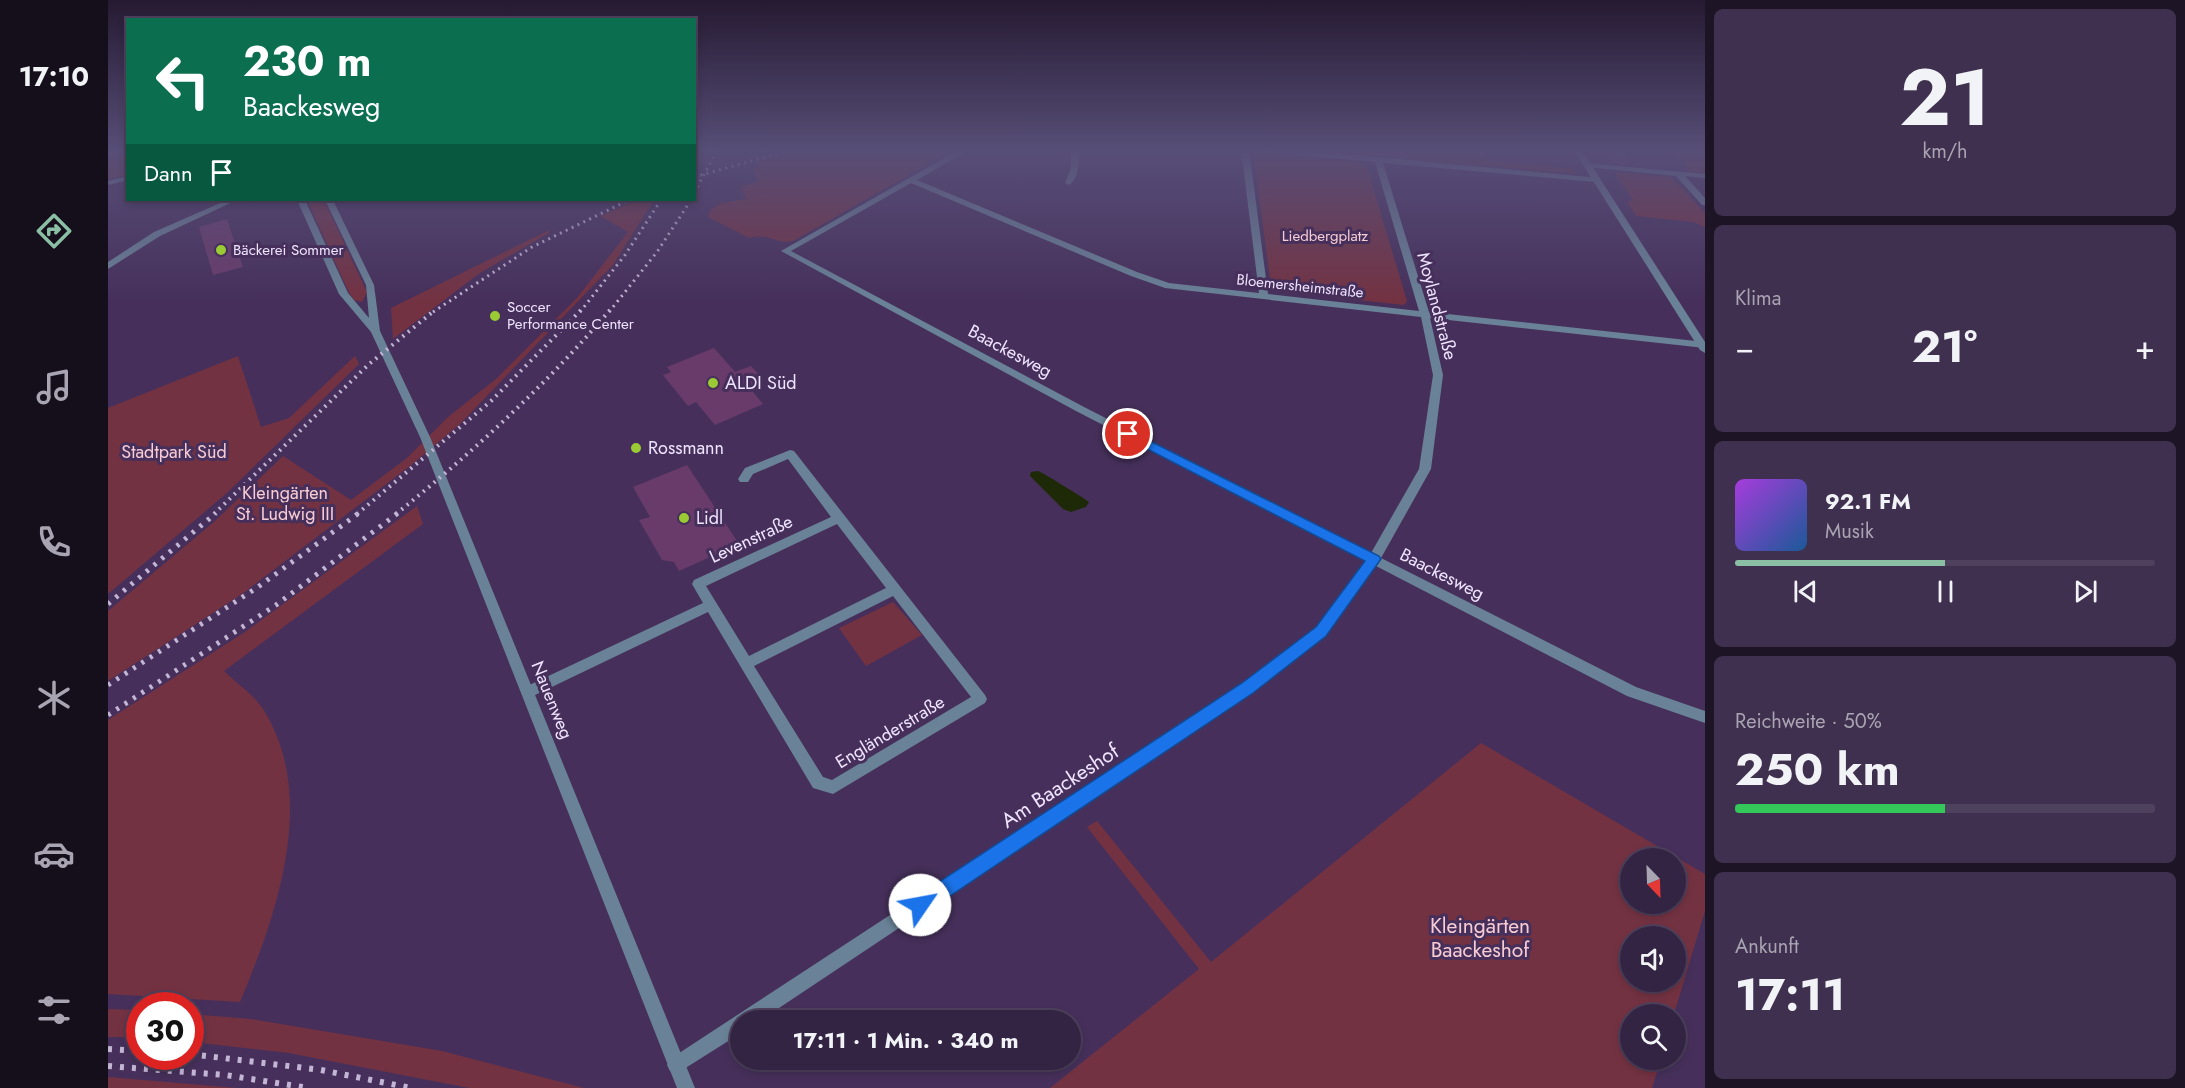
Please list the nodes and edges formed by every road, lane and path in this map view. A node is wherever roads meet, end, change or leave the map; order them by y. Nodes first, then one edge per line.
1 (875, 200) edge
2 (957, 200) edge
3 (1252, 200) edge
4 (1390, 200) edge
5 (1609, 200) edge
6 (231, 201) edge
7 (301, 201) edge
8 (329, 201) edge
9 (108, 266) edge
10 (1264, 297) junction
11 (1425, 315) junction
12 (375, 330) junction
13 (1704, 347) edge
14 (744, 479) dead end
15 (839, 518) junction
16 (1374, 559) junction
17 (896, 589) junction
18 (711, 605) junction
19 (747, 663) junction
20 (528, 692) junction
21 (1705, 717) edge
22 (760, 1010) edge
23 (730, 1030) edge
24 (676, 1065) junction
25 (686, 1088) edge

1 - 16 street, Baackesweg
2 - 10 street, Bloemersheimstraße
3 - 10 street
4 - 11 street, Moylandstraße
5 - 13 street
6 - 9 street
7 - 12 street, Nauenweg
8 - 12 street, Nauenweg
10 - 11 street, Bloemersheimstraße
11 - 13 street, Bloemersheimstraße
11 - 16 street, Moylandstraße
12 - 20 street, Nauenweg
14 - 15 street
15 - 17 street, Engländerstraße
15 - 18 street, Levenstraße
16 - 21 street, Baackesweg
16 - 22 street, Am Baackeshof
17 - 19 street
17 - 19 street, Engländerstraße
18 - 19 street, Engländerstraße
18 - 20 street
20 - 24 street, Nauenweg
23 - 24 street
24 - 25 street, Nauenweg

